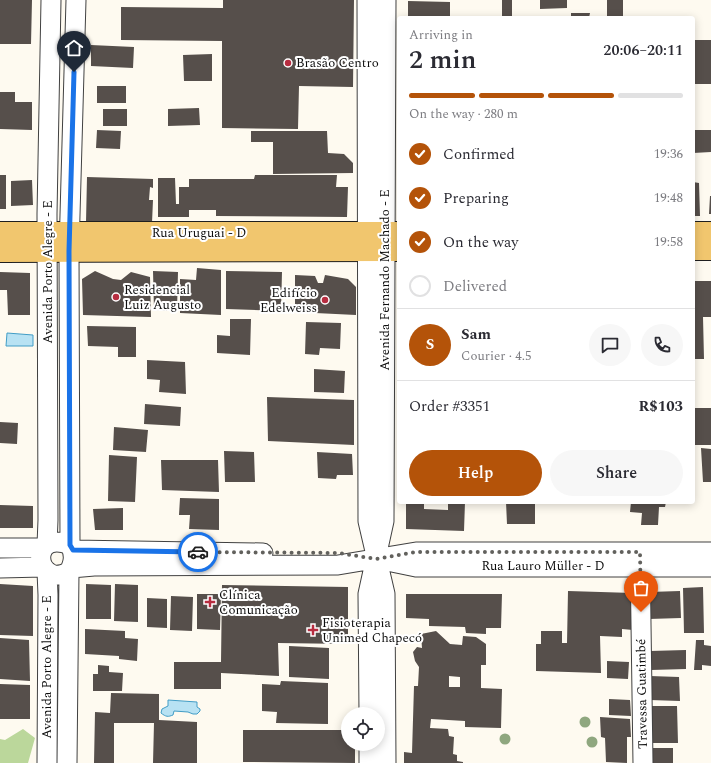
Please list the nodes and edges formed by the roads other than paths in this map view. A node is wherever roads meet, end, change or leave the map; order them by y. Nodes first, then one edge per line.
1 (51, 0) edge
2 (76, 0) edge
3 (367, 0) edge
4 (386, 0) edge
5 (367, 78) junction
6 (386, 78) junction
7 (0, 233) edge
8 (695, 233) edge
9 (711, 233) edge
10 (384, 241) edge
11 (47, 242) junction
12 (69, 242) junction
13 (711, 249) edge
14 (695, 250) edge
15 (0, 251) edge
16 (71, 411) junction
17 (48, 412) junction
18 (45, 547) junction
19 (0, 548) edge
20 (711, 552) edge
21 (71, 559) junction
22 (376, 559) junction
23 (641, 559) junction
24 (711, 567) edge
25 (0, 568) edge
26 (45, 569) junction
27 (369, 707) edge
28 (382, 707) edge
29 (47, 711) junction
30 (68, 711) junction
31 (369, 751) edge
32 (385, 751) edge
33 (47, 763) edge
34 (67, 763) edge
35 (369, 763) edge
36 (386, 763) edge
37 (643, 763) edge

1 - 11 street, Avenida Porto Alegre - E
2 - 12 street, Avenida Porto Alegre - E
3 - 5 street, Avenida Fernando Machado - E
4 - 6 street, Avenida Fernando Machado - E
5 - 6 street
5 - 10 street, Avenida Fernando Machado - E
6 - 10 street, Avenida Fernando Machado - E
7 - 11 main road, Rua Uruguai - D
8 - 9 main road
10 - 12 main road, Rua Uruguai - D
10 - 22 street, Avenida Fernando Machado - E
11 - 12 main road, Rua Uruguai - D
11 - 15 main road, Rua Uruguai - D
11 - 17 street, Avenida Porto Alegre - E
12 - 16 street, Avenida Porto Alegre - E
13 - 14 main road
16 - 17 street
16 - 21 street, Avenida Porto Alegre - E
17 - 18 street, Avenida Porto Alegre - E
18 - 19 street
18 - 21 street
18 - 26 street
20 - 23 street, Rua Lauro Müller - D
21 - 22 street, Rua Lauro Müller - D
21 - 26 street
21 - 30 street, Avenida Porto Alegre - E
22 - 23 street, Rua Lauro Müller - D
22 - 27 street, Avenida Fernando Machado - E
22 - 28 street, Avenida Fernando Machado - E
23 - 24 street, Rua Lauro Müller - D
23 - 37 street, Travessa Guatimbé
25 - 26 street
26 - 29 street, Avenida Porto Alegre - E
29 - 30 street
29 - 33 street, Avenida Porto Alegre - E
30 - 34 street, Avenida Porto Alegre - E
31 - 35 street
32 - 36 street, Avenida Fernando Machado - E

